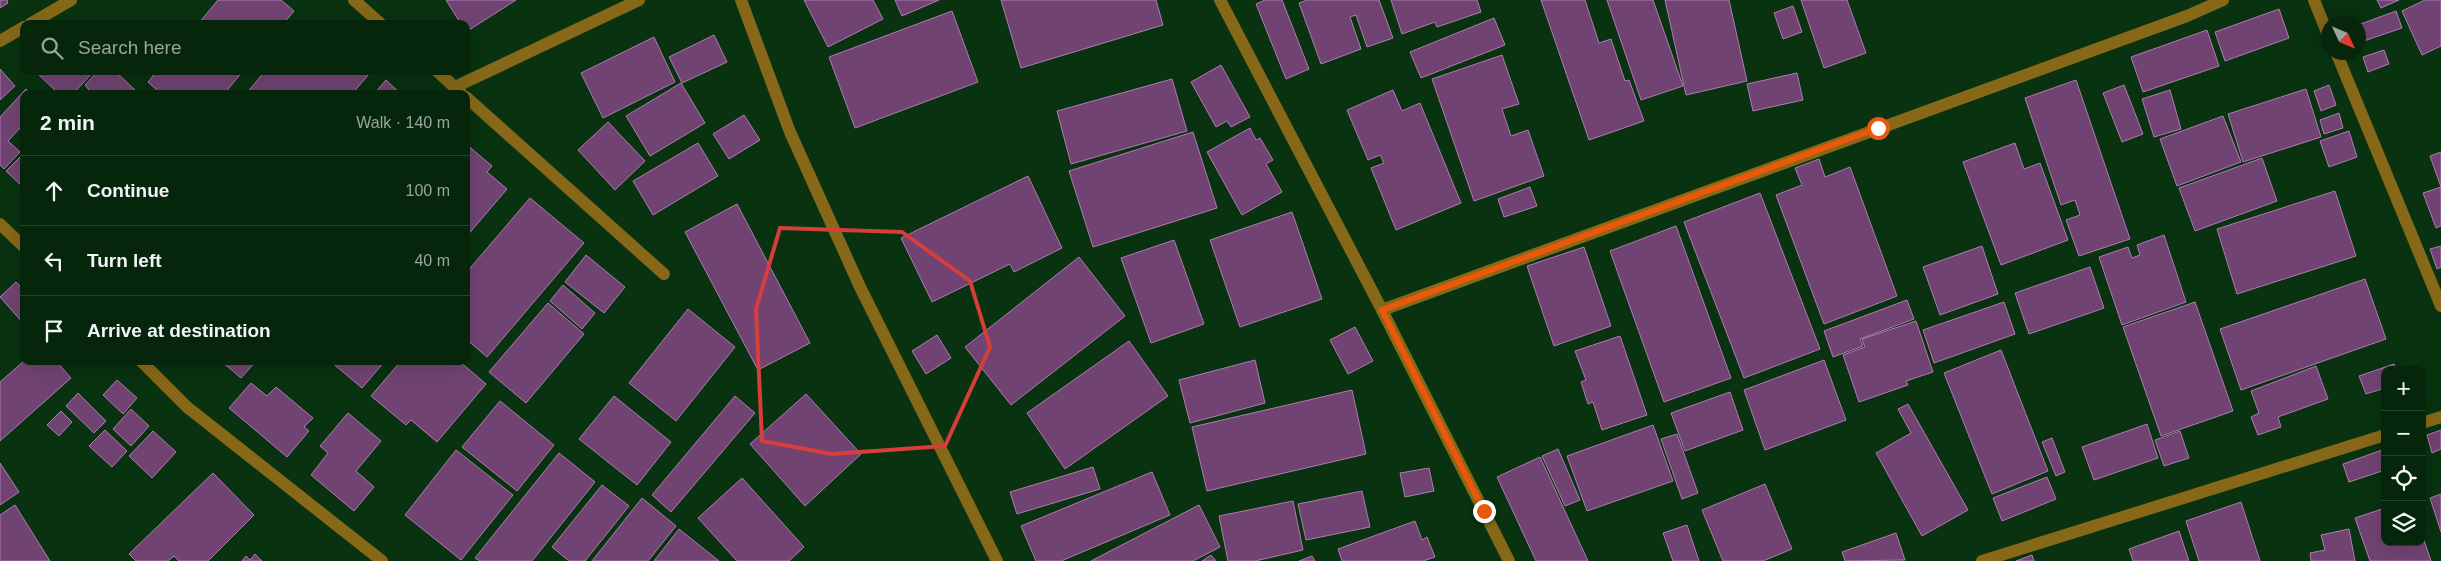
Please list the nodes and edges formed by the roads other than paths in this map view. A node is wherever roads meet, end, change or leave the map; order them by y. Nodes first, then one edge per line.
1 (71, 0) edge
2 (354, 0) edge
3 (639, 0) edge
4 (741, 0) edge
5 (1220, 0) edge
6 (2223, 0) edge
7 (2314, 0) edge
8 (2321, 18) edge
9 (37, 20) edge
10 (376, 20) edge
11 (20, 29) edge
12 (0, 41) edge
13 (2339, 60) edge
14 (441, 75) edge
15 (459, 90) edge
16 (470, 101) edge
17 (0, 224) edge
18 (20, 243) edge
19 (664, 274) dead end
20 (2441, 306) edge
21 (1382, 310) junction
22 (144, 365) edge
23 (2441, 417) edge
24 (2426, 422) edge
25 (2381, 436) edge
26 (382, 561) edge
27 (997, 561) edge
28 (1509, 561) edge
29 (1982, 561) edge

1 - 9 street
2 - 10 street
3 - 15 street
4 - 27 street
5 - 21 street
6 - 21 street
7 - 8 street
11 - 12 street
13 - 20 street
14 - 15 street
16 - 19 street
17 - 18 street
21 - 28 street
22 - 26 street
23 - 24 street
25 - 29 street

